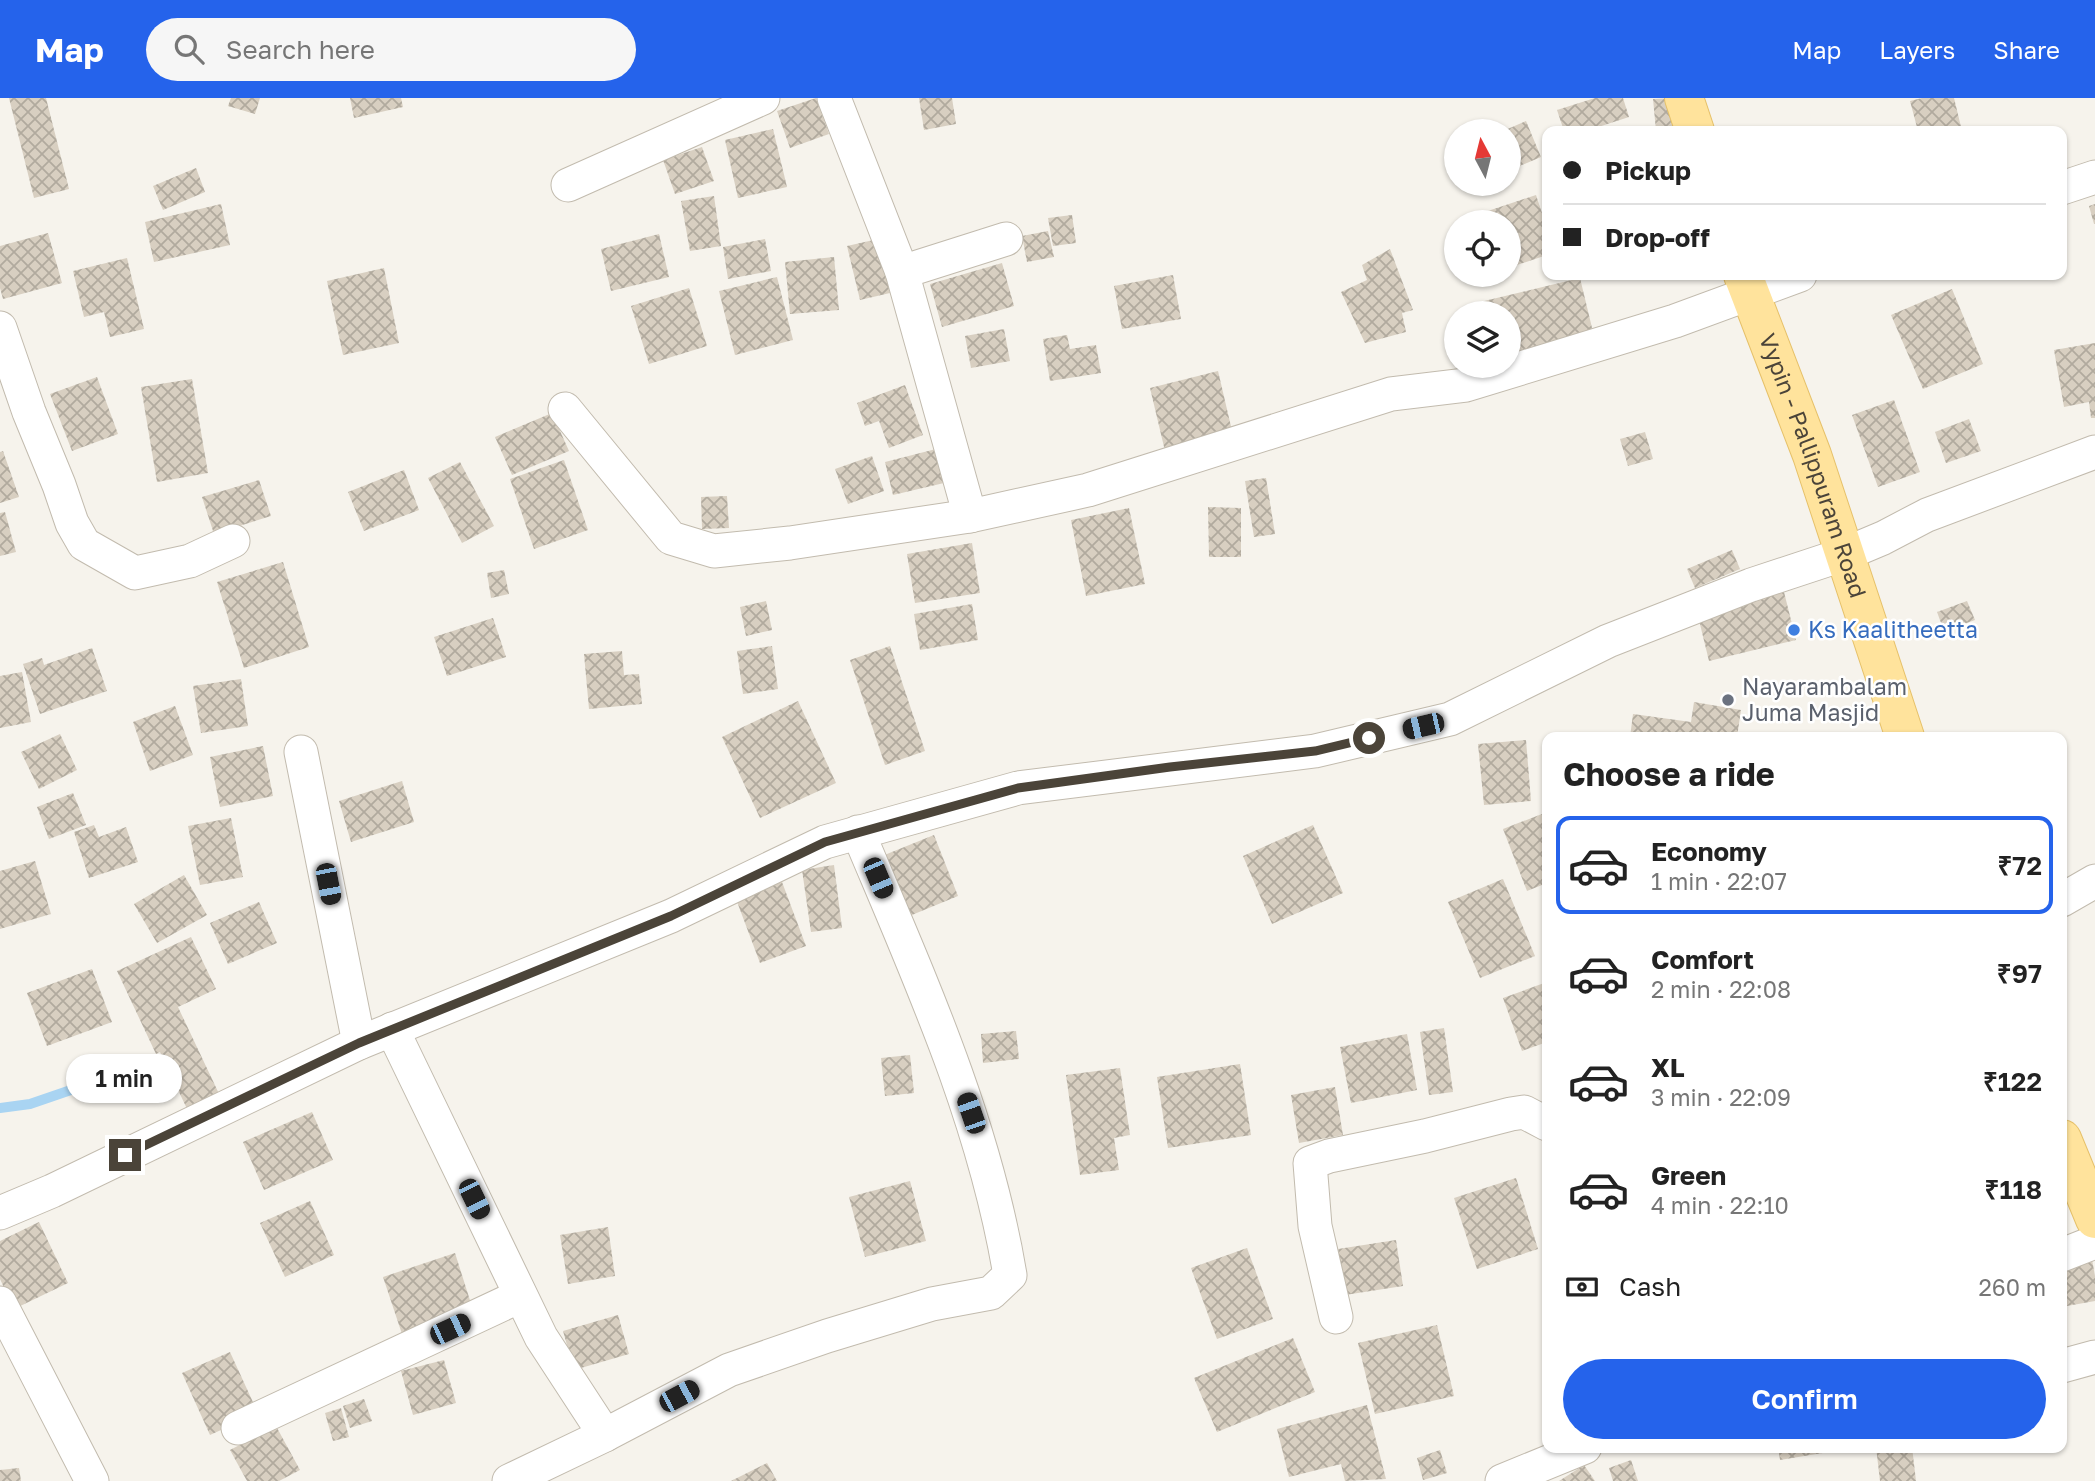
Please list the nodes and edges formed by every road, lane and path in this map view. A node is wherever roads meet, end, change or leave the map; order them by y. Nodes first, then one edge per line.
1 (763, 98) edge
2 (834, 98) edge
3 (1684, 98) edge
4 (1693, 126) edge
5 (2095, 177) edge
6 (568, 185) dead end
7 (2067, 186) edge
8 (1006, 239) dead end
9 (902, 272) junction
10 (1770, 280) edge
11 (1746, 284) edge
12 (0, 328) edge
13 (565, 409) dead end
14 (2095, 452) edge
15 (970, 516) junction
16 (233, 541) dead end
17 (1845, 554) junction
18 (1903, 732) edge
19 (301, 752) dead end
20 (858, 832) junction
21 (2095, 881) edge
22 (2067, 897) edge
23 (392, 1029) junction
24 (359, 1043) junction
25 (1542, 1121) edge
26 (2067, 1151) edge
27 (0, 1213) edge
28 (2095, 1219) edge
29 (2095, 1242) edge
30 (2067, 1253) edge
31 (520, 1296) junction
32 (0, 1303) edge
33 (1335, 1317) dead end
34 (2095, 1357) edge
35 (2067, 1365) edge
36 (238, 1428) dead end
37 (605, 1435) junction
38 (1570, 1453) edge
39 (92, 1481) edge
40 (509, 1481) edge
41 (1502, 1481) edge

1 - 6 street
2 - 9 street
3 - 4 main road
5 - 7 street
8 - 9 street
9 - 15 street
10 - 11 street
11 - 15 street
11 - 17 main road, Vypin - Pallippuram Road
12 - 16 street
13 - 15 street
14 - 17 street
17 - 18 main road, Vypin - Pallippuram Road
17 - 20 street
19 - 24 street
20 - 23 street
20 - 37 street
21 - 22 street
23 - 24 street
23 - 31 street
24 - 27 street
25 - 33 street
26 - 28 main road
29 - 30 street
31 - 36 street
31 - 37 street
32 - 39 street
34 - 35 street
37 - 40 street
38 - 41 street

